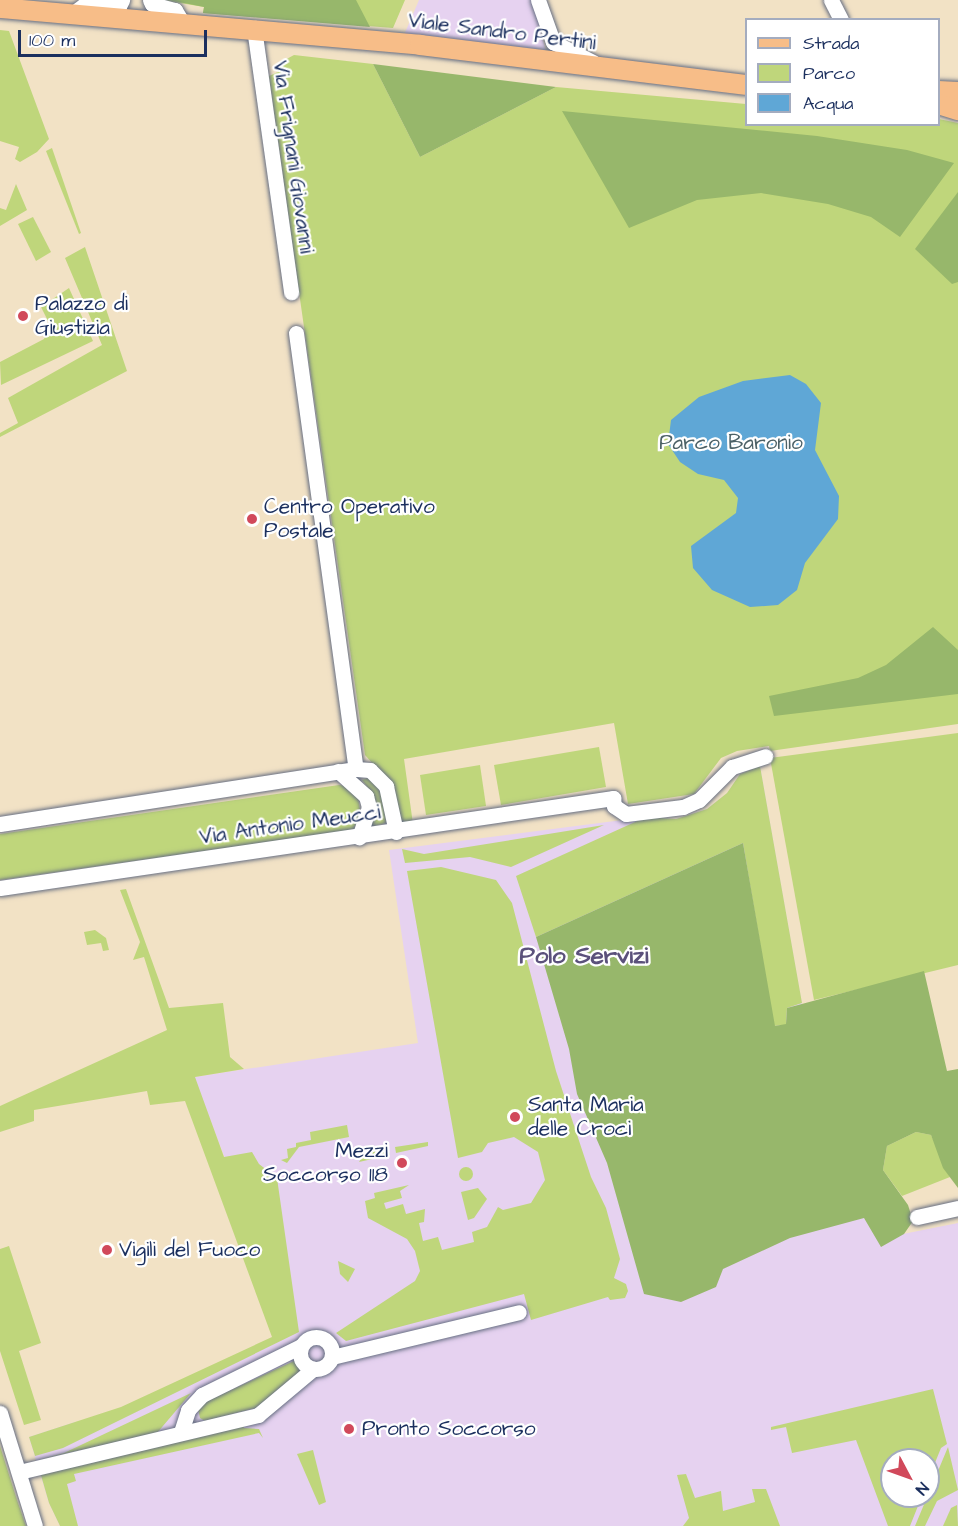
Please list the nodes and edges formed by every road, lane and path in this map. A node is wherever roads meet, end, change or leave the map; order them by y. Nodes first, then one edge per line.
1 (122, 0) edge
2 (150, 0) edge
3 (538, 0) edge
4 (831, 0) edge
5 (0, 8) edge
6 (72, 14) junction
7 (840, 18) edge
8 (184, 25) junction
9 (254, 28) junction
10 (606, 70) junction
11 (745, 85) edge
12 (940, 91) edge
13 (958, 92) edge
14 (940, 104) edge
15 (958, 110) edge
16 (291, 292) dead end
17 (296, 333) dead end
18 (765, 756) dead end
19 (356, 769) junction
20 (338, 771) junction
21 (0, 824) edge
22 (396, 832) junction
23 (359, 837) junction
24 (0, 888) edge
25 (958, 1208) edge
26 (917, 1217) dead end
27 (519, 1312) dead end
28 (302, 1346) junction
29 (332, 1357) junction
30 (313, 1369) junction
31 (0, 1413) edge
32 (181, 1432) junction
33 (19, 1472) junction
34 (35, 1526) edge

1 - 6 street
2 - 8 street
3 - 10 street
4 - 7 street
5 - 6 main road, Viale Sandro Pertini
6 - 8 main road, Viale Sandro Pertini
8 - 9 main road, Viale Sandro Pertini
9 - 10 main road, Viale Sandro Pertini
9 - 16 street, Via Frignani Giovanni
10 - 11 main road, Viale Sandro Pertini
12 - 13 main road
14 - 15 main road
17 - 19 street
18 - 22 street
19 - 20 street
19 - 22 street, Via Antonio Meucci
20 - 21 street
20 - 23 street
22 - 23 street, Via Antonio Meucci
23 - 24 street, Via Antonio Meucci
25 - 26 street
27 - 29 street
28 - 29 street
28 - 30 street
28 - 32 street
29 - 30 street
30 - 32 street
31 - 33 street
32 - 33 street
33 - 34 street

